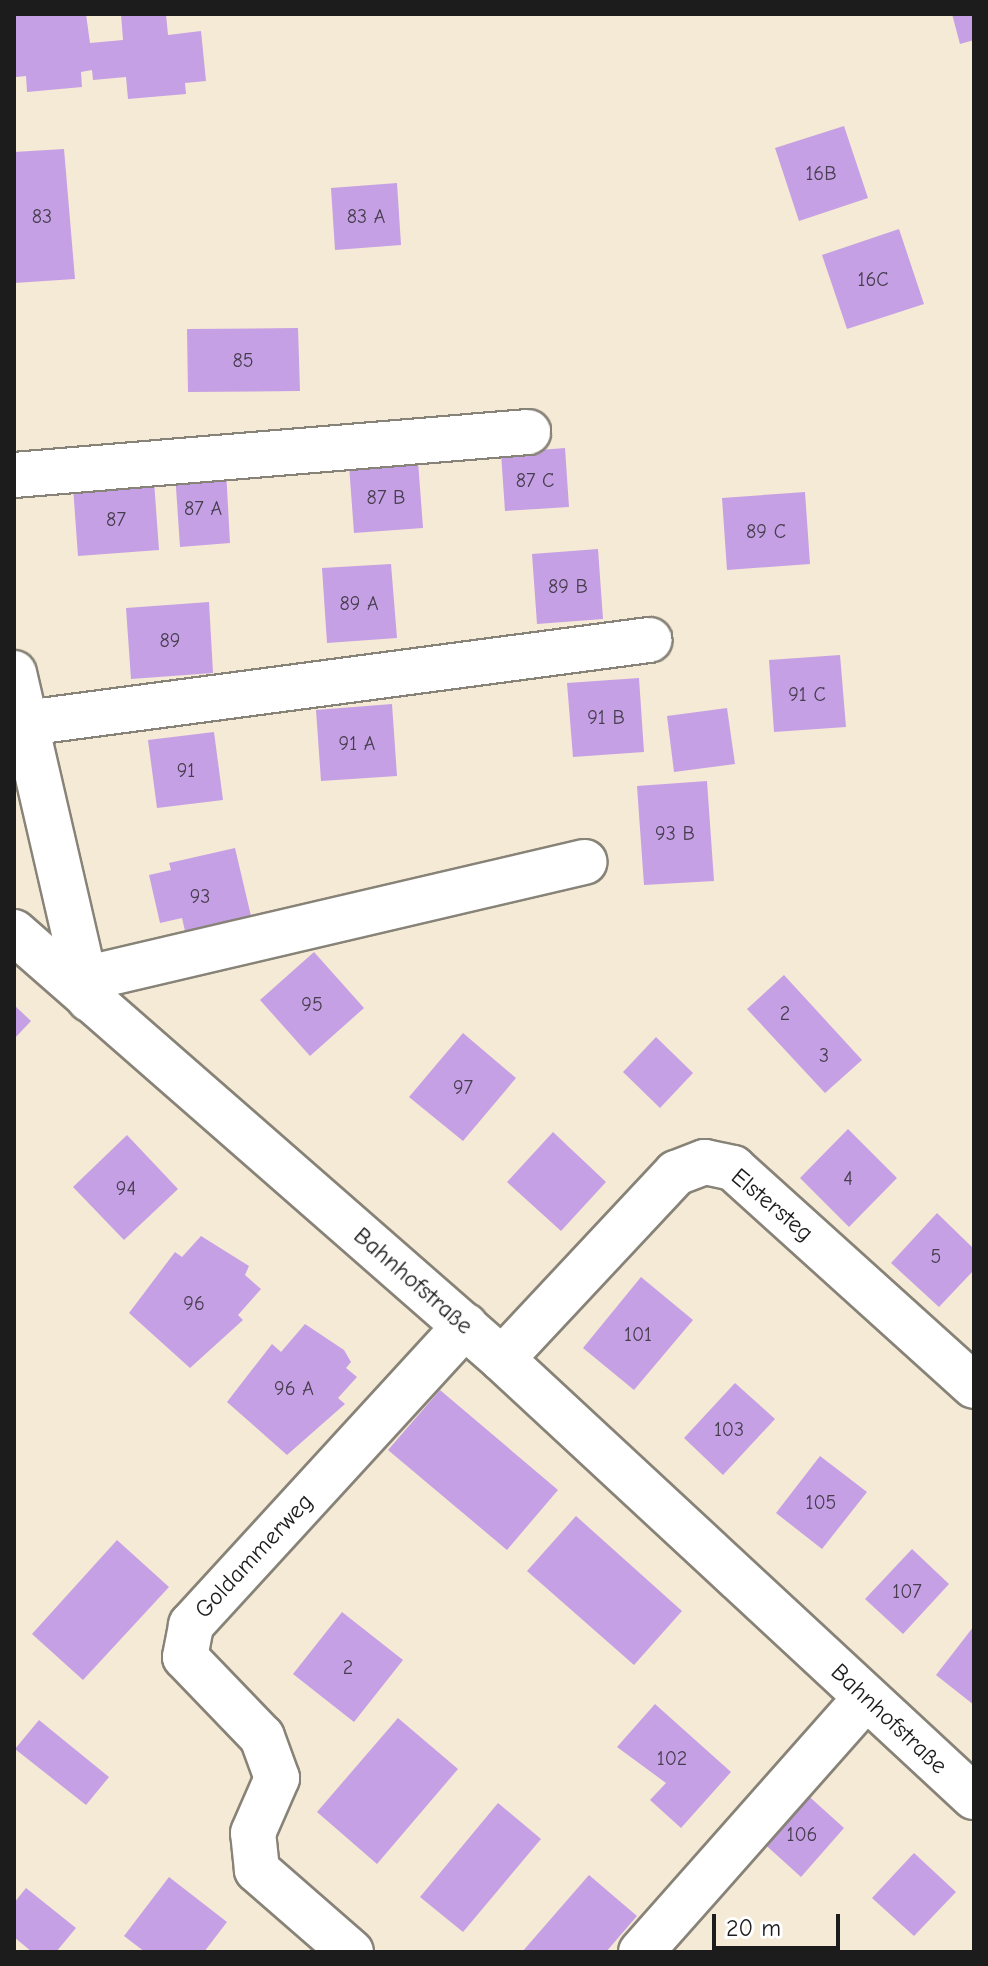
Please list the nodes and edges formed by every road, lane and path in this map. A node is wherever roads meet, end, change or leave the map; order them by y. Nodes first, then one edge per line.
1 (528, 432) dead end
2 (14, 475) edge
3 (649, 640) dead end
4 (14, 673) edge
5 (25, 755) edge
6 (584, 862) dead end
7 (14, 932) edge
8 (87, 989) junction
9 (465, 1326) junction
10 (502, 1359) junction
11 (974, 1386) edge
12 (866, 1698) junction
13 (974, 1797) edge
14 (351, 1952) edge
15 (641, 1952) edge

1 - 2 street
3 - 5 street
4 - 5 street
5 - 8 street
6 - 8 street
7 - 8 street, Bahnhofstraße
8 - 9 street, Bahnhofstraße
9 - 10 street, Bahnhofstraße
9 - 14 street, Goldammerweg
10 - 11 street, Elstersteg
10 - 12 street, Bahnhofstraße
12 - 13 street, Bahnhofstraße
12 - 15 street

